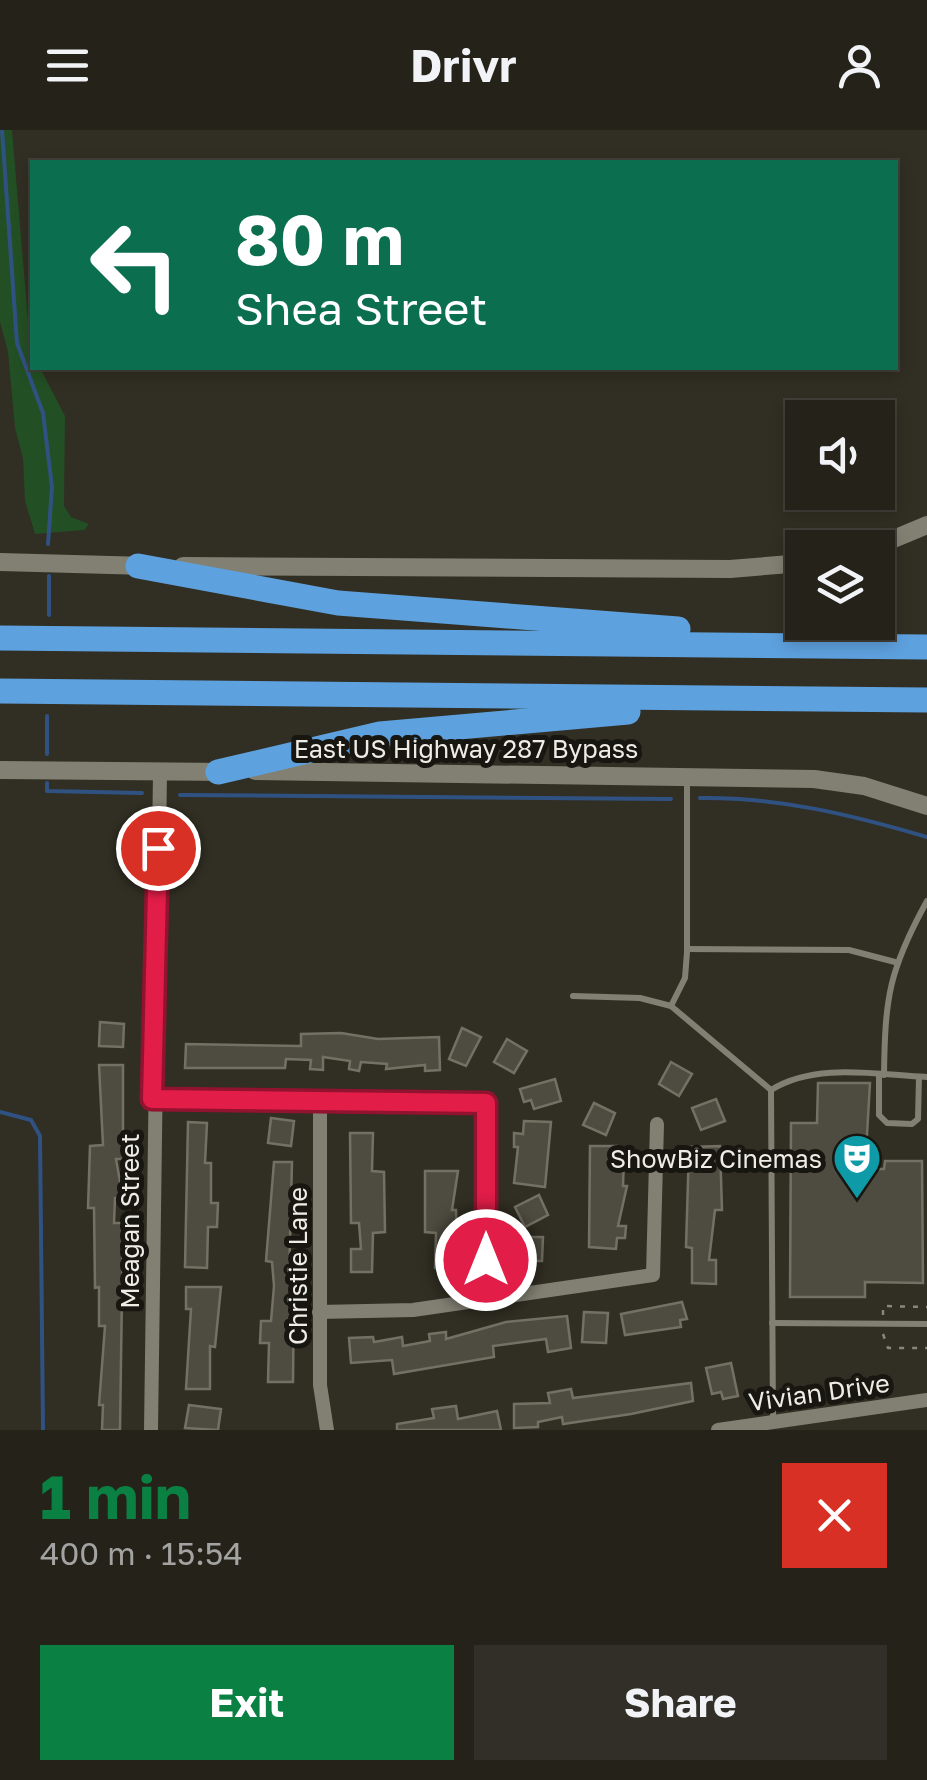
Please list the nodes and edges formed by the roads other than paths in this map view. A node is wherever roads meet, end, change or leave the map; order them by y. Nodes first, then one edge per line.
1 (927, 525) edge
2 (895, 538) edge
3 (0, 562) edge
4 (785, 564) edge
5 (138, 566) junction
6 (0, 638) edge
7 (740, 645) junction
8 (927, 646) edge
9 (0, 690) edge
10 (882, 700) junction
11 (927, 700) edge
12 (0, 770) edge
13 (160, 772) junction
14 (218, 772) junction
15 (687, 776) junction
16 (927, 806) edge
17 (927, 901) edge
18 (687, 949) junction
19 (895, 962) junction
20 (573, 996) dead end
21 (671, 1006) junction
22 (881, 1075) junction
23 (923, 1077) edge
24 (771, 1090) junction
25 (152, 1099) junction
26 (320, 1101) junction
27 (657, 1124) dead end
28 (487, 1299) junction
29 (319, 1312) junction
30 (772, 1323) junction
31 (927, 1324) edge
32 (927, 1400) edge
33 (772, 1422) junction
34 (151, 1430) edge
35 (327, 1430) edge
36 (718, 1430) edge

1 - 2 main road
3 - 5 main road
4 - 5 main road
5 - 7 highway
6 - 7 highway
7 - 8 highway
9 - 10 highway
10 - 11 highway
10 - 14 highway
12 - 13 main road, East US Highway 287 Bypass
13 - 14 main road, East US Highway 287 Bypass
13 - 25 street, Meagan Street
14 - 15 main road, East US Highway 287 Bypass
15 - 16 main road, East US Highway 287 Bypass
15 - 18 lane
17 - 19 lane
18 - 19 lane
18 - 21 lane
19 - 22 lane
20 - 21 lane
21 - 24 lane
22 - 23 lane
22 - 23 lane
22 - 24 lane
24 - 30 lane
25 - 26 street
25 - 34 street, Meagan Street
26 - 28 street
26 - 29 street, Christie Lane
27 - 28 street
28 - 29 street
29 - 35 street, Christie Lane
30 - 31 lane
30 - 33 lane
32 - 33 street, Vivian Drive
33 - 36 street, Vivian Drive

